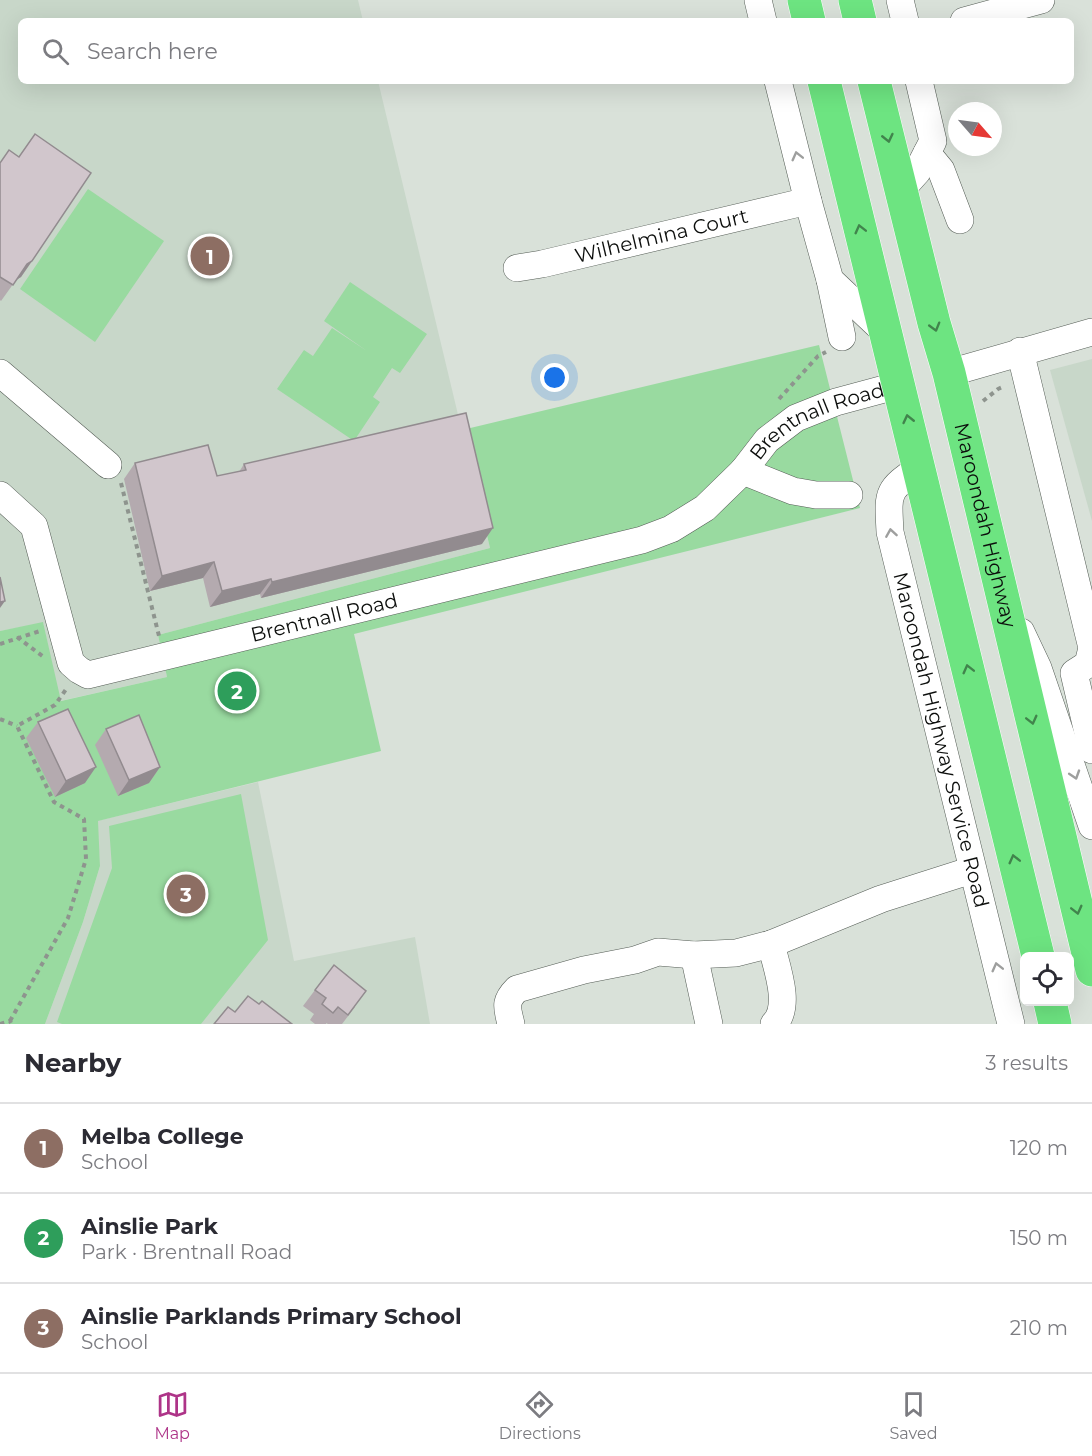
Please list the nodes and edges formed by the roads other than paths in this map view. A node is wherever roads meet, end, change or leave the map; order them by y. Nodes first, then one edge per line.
1 (758, 0) edge
2 (804, 0) edge
3 (855, 0) edge
4 (900, 0) edge
5 (1041, 0) edge
6 (762, 18) edge
7 (808, 18) edge
8 (859, 18) edge
9 (904, 18) edge
10 (975, 18) edge
11 (779, 84) edge
12 (825, 84) edge
13 (875, 84) edge
14 (920, 84) edge
15 (927, 153) junction
16 (900, 192) junction
17 (808, 201) junction
18 (960, 220) dead end
19 (517, 268) dead end
20 (830, 280) junction
21 (1092, 332) edge
22 (886, 333) junction
23 (838, 344) road end
24 (1020, 351) junction
25 (0, 373) edge
26 (949, 373) junction
27 (899, 385) junction
28 (108, 465) road end
29 (919, 468) junction
30 (743, 471) junction
31 (0, 495) edge
32 (849, 495) dead end
33 (999, 584) junction
34 (1092, 750) edge
35 (1092, 826) edge
36 (972, 870) junction
37 (771, 944) junction
38 (1037, 952) edge
39 (694, 955) junction
40 (1092, 970) edge
41 (1051, 1006) edge
42 (511, 1024) edge
43 (709, 1024) edge
44 (774, 1024) edge
45 (1011, 1024) edge
46 (1055, 1024) edge

1 - 6 street
2 - 7 highway
3 - 8 highway
4 - 9 street
5 - 10 street
17 -> 11 street
22 -> 12 highway
13 -> 16 highway, Maroondah Highway
14 - 15 street
15 - 16 street
15 - 18 street
16 -> 26 highway, Maroondah Highway
17 - 19 street, Wilhelmina Court
17 - 20 street
20 - 22 street
20 - 23 street
21 - 24 street
22 - 27 highway
24 - 26 street
24 - 34 street
25 - 28 street
26 - 27 highway
26 - 33 highway, Maroondah Highway
29 -> 27 highway
27 - 30 street, Brentnall Road
36 -> 29 street, Maroondah Highway Service Road
38 -> 29 highway
30 - 31 street, Brentnall Road
30 - 32 street, Brentnall Road
33 -> 35 street
33 -> 40 highway, Maroondah Highway
36 - 37 street
45 -> 36 street, Maroondah Highway Service Road
37 - 39 street
37 - 44 street
39 - 42 street
39 - 43 street
41 - 46 highway

